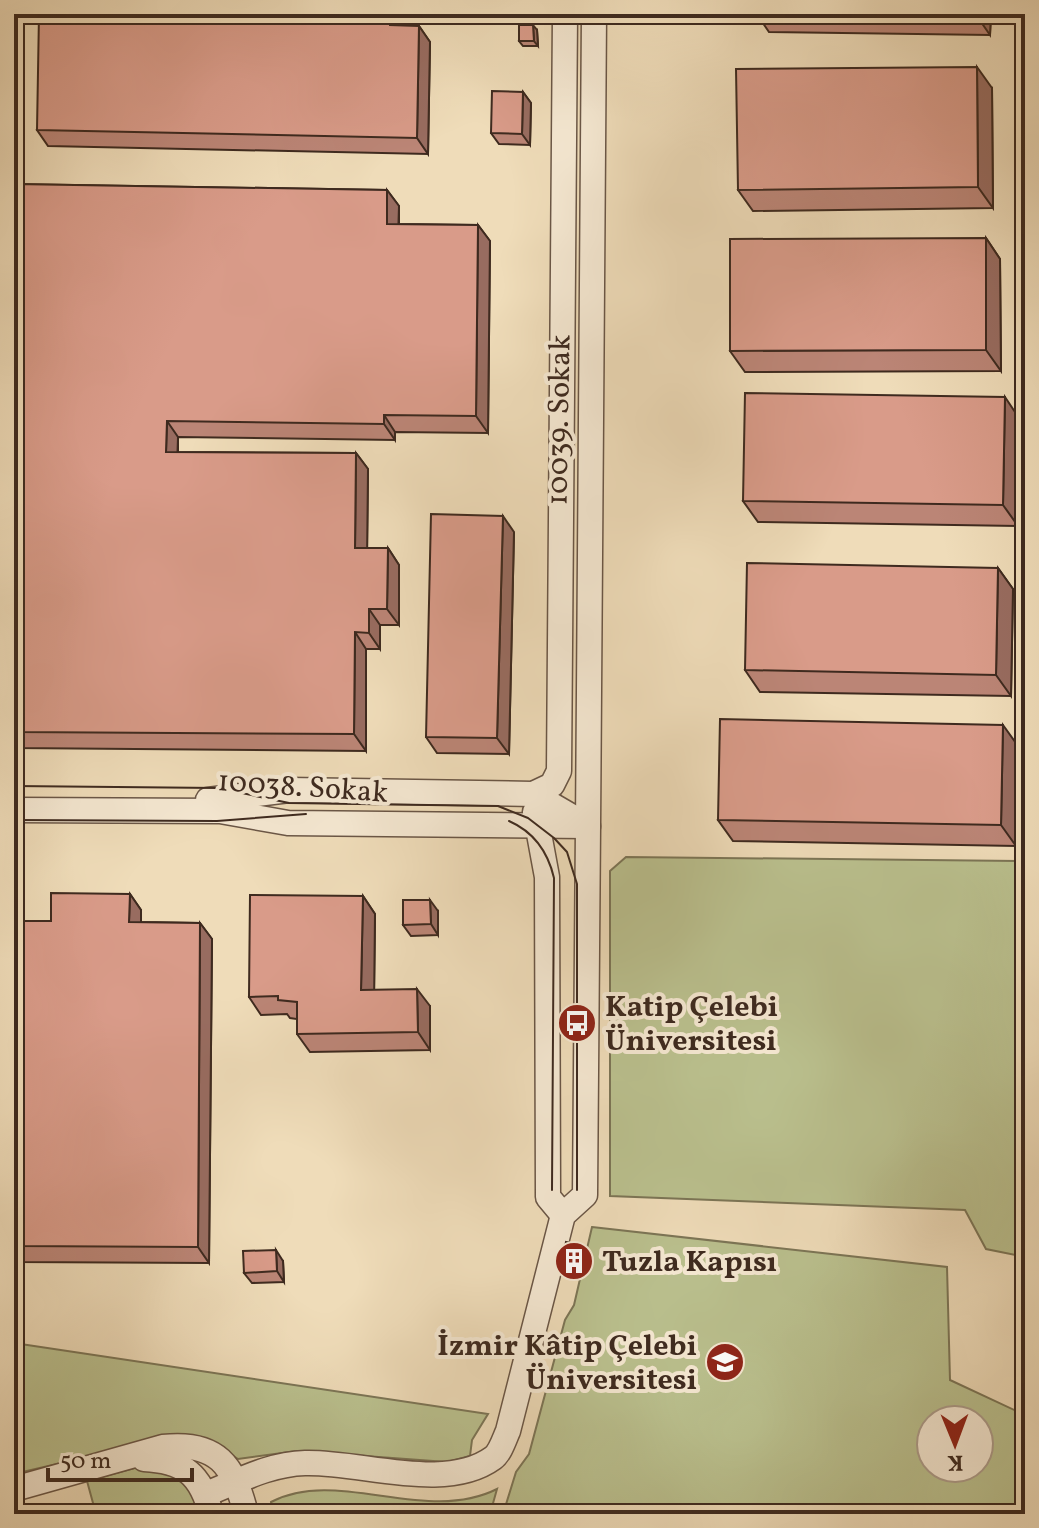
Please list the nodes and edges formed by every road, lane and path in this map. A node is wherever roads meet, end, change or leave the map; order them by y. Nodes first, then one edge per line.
1 (565, 14) edge
2 (594, 14) edge
3 (533, 794) junction
4 (14, 798) edge
5 (14, 810) edge
6 (537, 826) junction
7 (588, 826) junction
8 (563, 1215) junction
9 (129, 1458) junction
10 (238, 1482) junction
11 (14, 1489) edge
12 (209, 1504) edge
13 (246, 1514) edge

1 - 3 street, 10039. Sokak
2 - 7 street, 10039. Sokak
3 - 4 street, 10038. Sokak
3 - 6 street
3 - 7 street
5 - 6 street, 10038. Sokak
6 - 7 street, 10038. Sokak
6 - 8 street
7 - 8 street, 10039. Sokak
8 - 10 street
9 - 10 street
9 - 11 street
9 - 12 street
10 - 12 street
10 - 13 street

